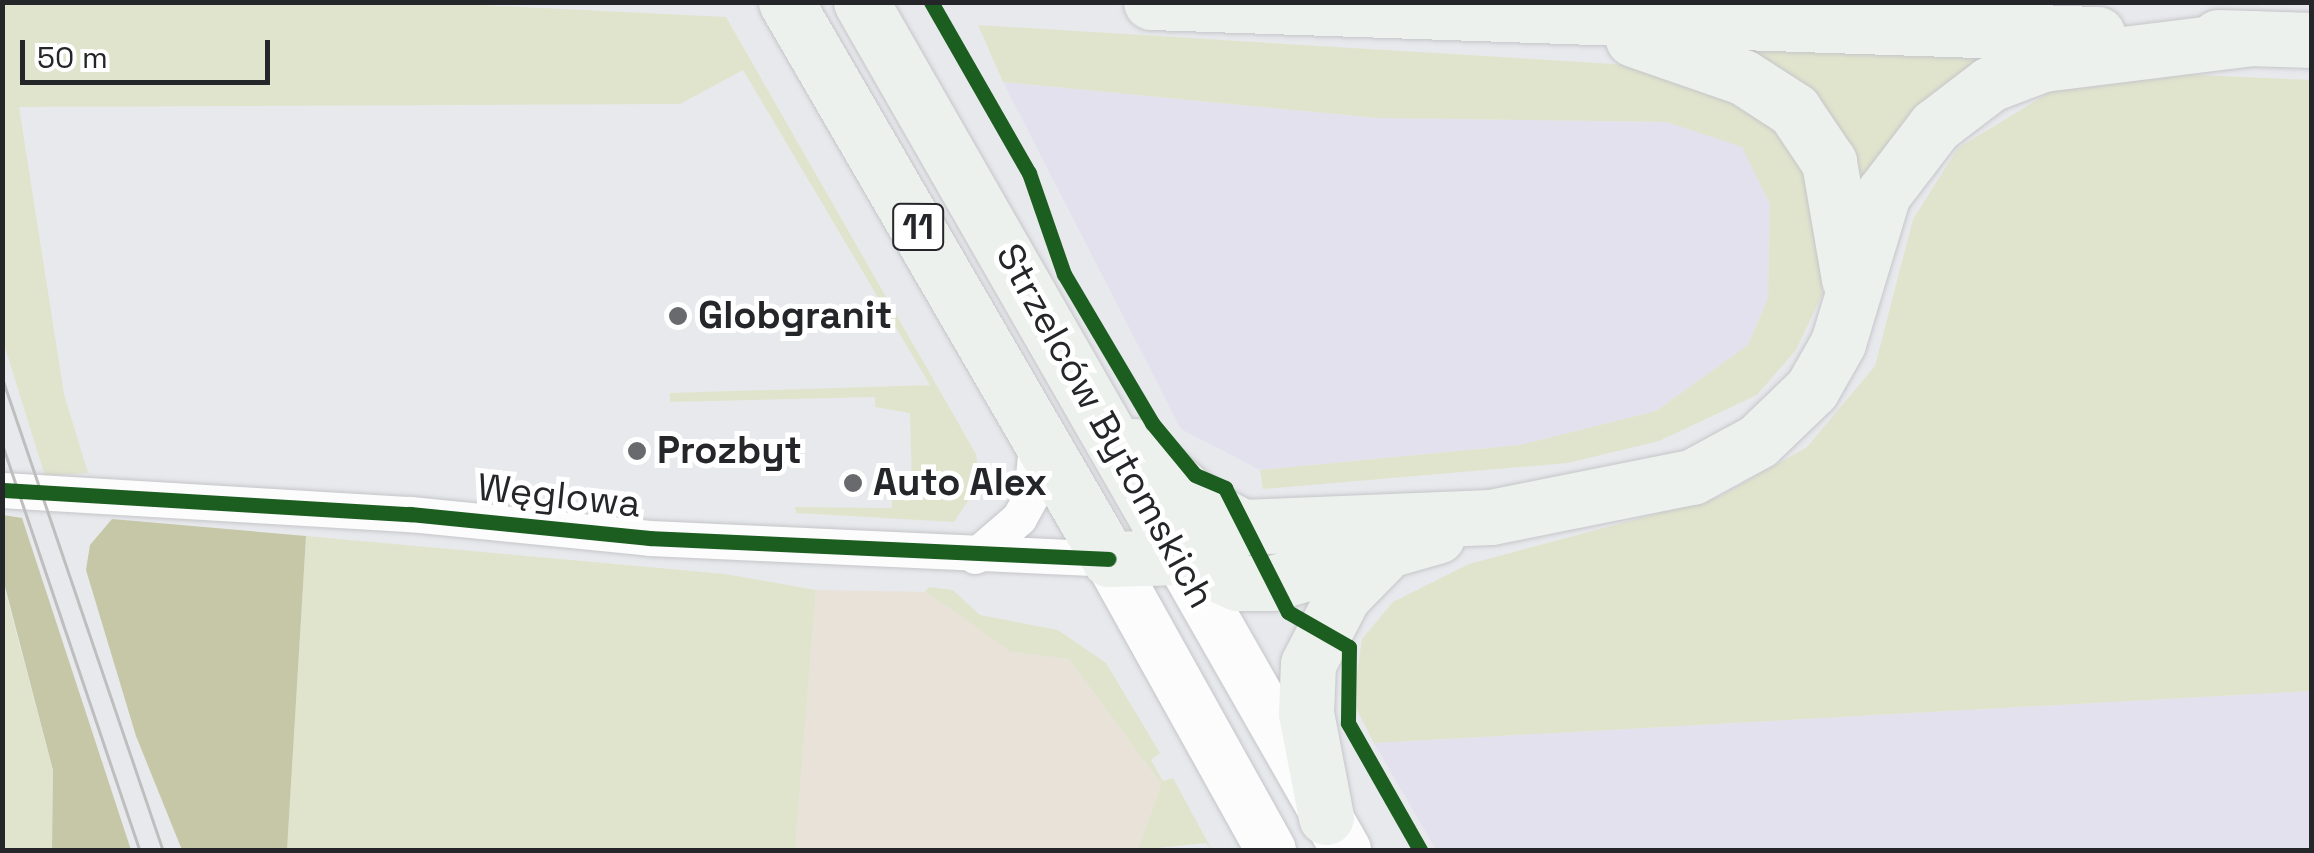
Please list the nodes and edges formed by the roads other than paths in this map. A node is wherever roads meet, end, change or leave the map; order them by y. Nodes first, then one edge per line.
1 (786, 2) edge
2 (861, 2) edge
3 (1151, 2) edge
4 (1847, 2) edge
5 (1548, 18) junction
6 (1746, 24) junction
7 (2252, 38) junction
8 (2312, 40) edge
9 (1850, 292) junction
10 (1103, 417) junction
11 (1037, 430) junction
12 (2, 490) edge
13 (1492, 517) junction
14 (1244, 527) junction
15 (975, 556) junction
16 (1382, 556) junction
17 (1179, 558) junction
18 (1109, 559) junction
19 (1336, 834) edge
20 (1272, 850) edge

1 - 11 main road, Strzelców Bytomskich / 11
2 - 10 main road, Strzelców Bytomskich / 11
3 - 5 main road
4 - 6 main road
5 - 6 main road
5 - 9 main road
6 - 7 main road
7 - 8 main road
7 - 9 main road
9 - 13 main road
10 - 14 main road
10 - 17 main road, Strzelców Bytomskich / 11
11 - 15 street
11 - 18 main road, Strzelców Bytomskich / 11
12 - 15 street, Węglowa
13 - 14 main road
13 - 16 main road
14 - 17 main road
15 - 18 street, Węglowa
16 - 17 main road
16 - 19 main road
17 - 18 main road
17 - 19 main road, Strzelców Bytomskich / 11
18 - 20 main road, Strzelców Bytomskich / 11

